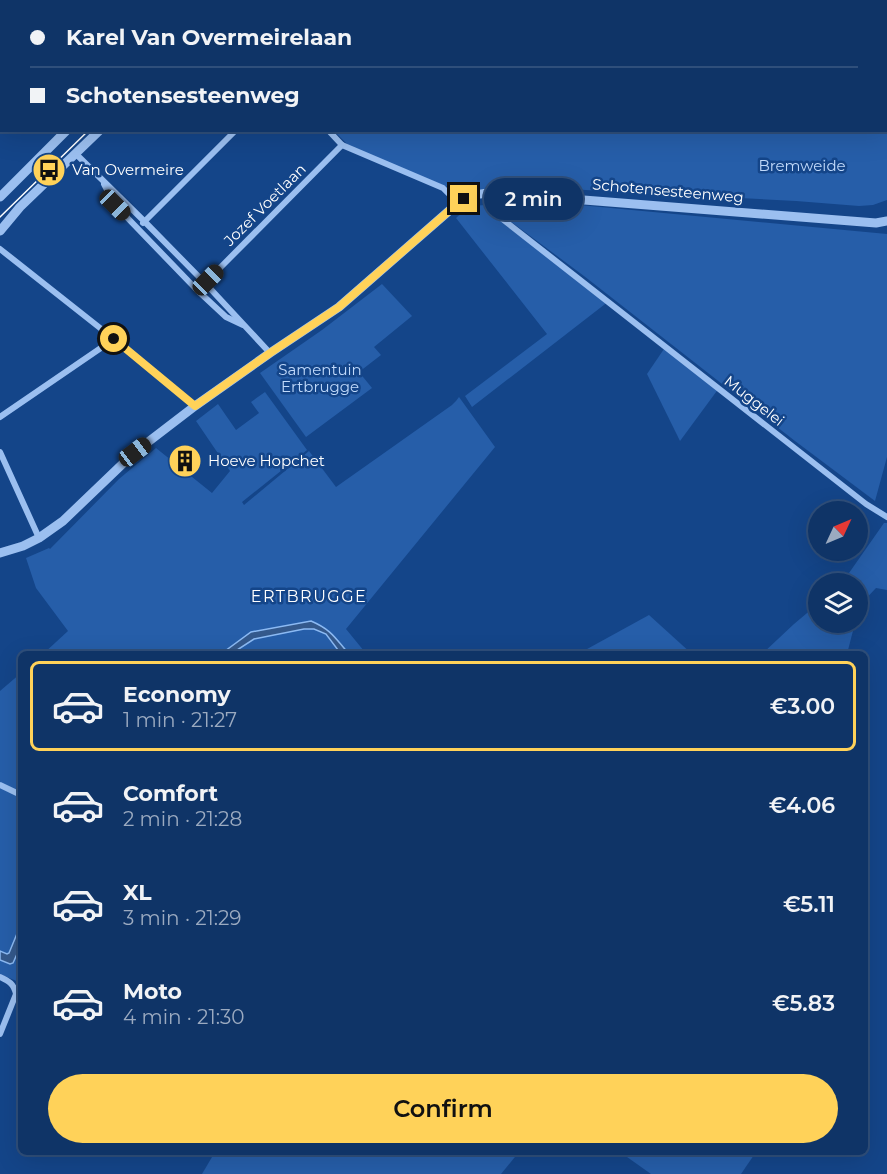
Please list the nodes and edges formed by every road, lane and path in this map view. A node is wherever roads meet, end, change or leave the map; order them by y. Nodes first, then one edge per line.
1 (65, 132) edge
2 (98, 132) edge
3 (234, 132) edge
4 (330, 132) edge
5 (342, 145) junction
6 (76, 154) junction
7 (101, 179) junction
8 (495, 193) junction
9 (0, 197) edge
10 (458, 203) junction
11 (887, 215) edge
12 (144, 221) junction
13 (862, 221) junction
14 (887, 221) edge
15 (137, 228) junction
16 (0, 231) edge
17 (0, 249) edge
18 (205, 283) junction
19 (197, 290) junction
20 (246, 326) junction
21 (114, 339) junction
22 (270, 353) junction
23 (195, 406) junction
24 (0, 417) edge
25 (0, 452) edge
26 (887, 517) edge
27 (39, 538) junction
28 (0, 553) edge
29 (0, 785) edge
30 (18, 794) edge
31 (0, 977) edge
32 (0, 1034) edge

1 - 9 street
2 - 6 street
3 - 12 street
4 - 5 street
5 - 10 street
5 - 18 street, Jozef Voetlaan
6 - 7 street
6 - 16 street
7 - 12 street
7 - 15 street
8 - 10 street, Schotensesteenweg
8 - 13 street, Schotensesteenweg
8 - 26 street, Muggelei
10 - 22 street, Schotensesteenweg
11 - 13 street
12 - 15 street
12 - 18 street
13 - 14 street
15 - 19 street
17 - 21 street
18 - 19 street, Jozef Voetlaan
18 - 20 street
19 - 20 street
20 - 22 street
21 - 23 street
21 - 24 street
22 - 23 street, Schotensesteenweg
23 - 27 street, Schotensesteenweg
25 - 27 street
27 - 28 street, Schotensesteenweg
29 - 30 street
31 - 32 street

